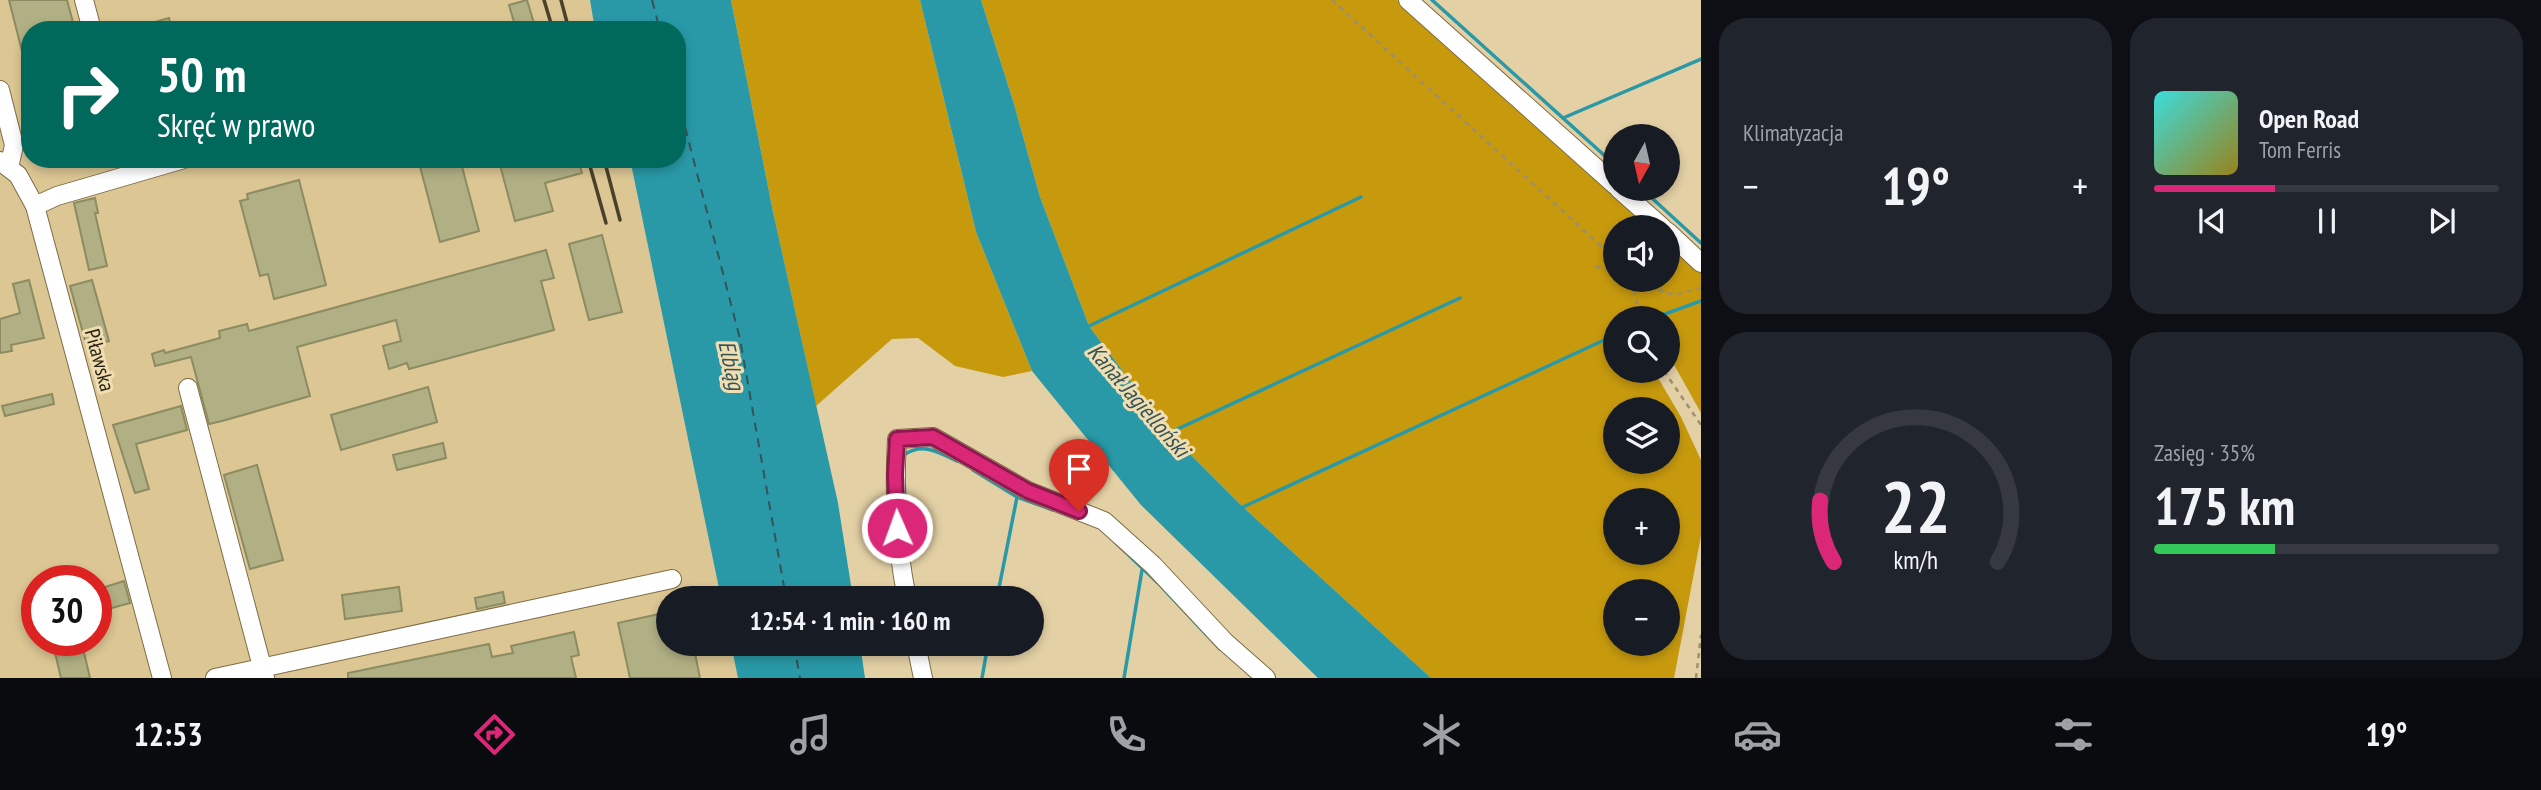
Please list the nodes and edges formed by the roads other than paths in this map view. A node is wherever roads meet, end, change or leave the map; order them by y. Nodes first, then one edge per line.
1 (84, 0) edge
2 (1408, 0) edge
3 (90, 21) edge
4 (0, 90) edge
5 (4, 164) edge
6 (127, 168) edge
7 (1603, 174) edge
8 (1632, 201) edge
9 (35, 206) junction
10 (1648, 215) edge
11 (1680, 243) edge
12 (1701, 263) edge
13 (188, 388) dead end
14 (672, 579) dead end
15 (904, 586) edge
16 (918, 656) edge
17 (264, 673) edge
18 (162, 678) edge
19 (215, 678) edge
20 (923, 678) edge
21 (1266, 678) edge

1 - 3 street
2 - 7 street
4 - 5 street
5 - 9 street, Piławska
6 - 9 street
8 - 10 street
9 - 18 street, Piławska
11 - 12 street
13 - 17 street
14 - 17 street
15 - 21 street
16 - 20 street
17 - 19 street

